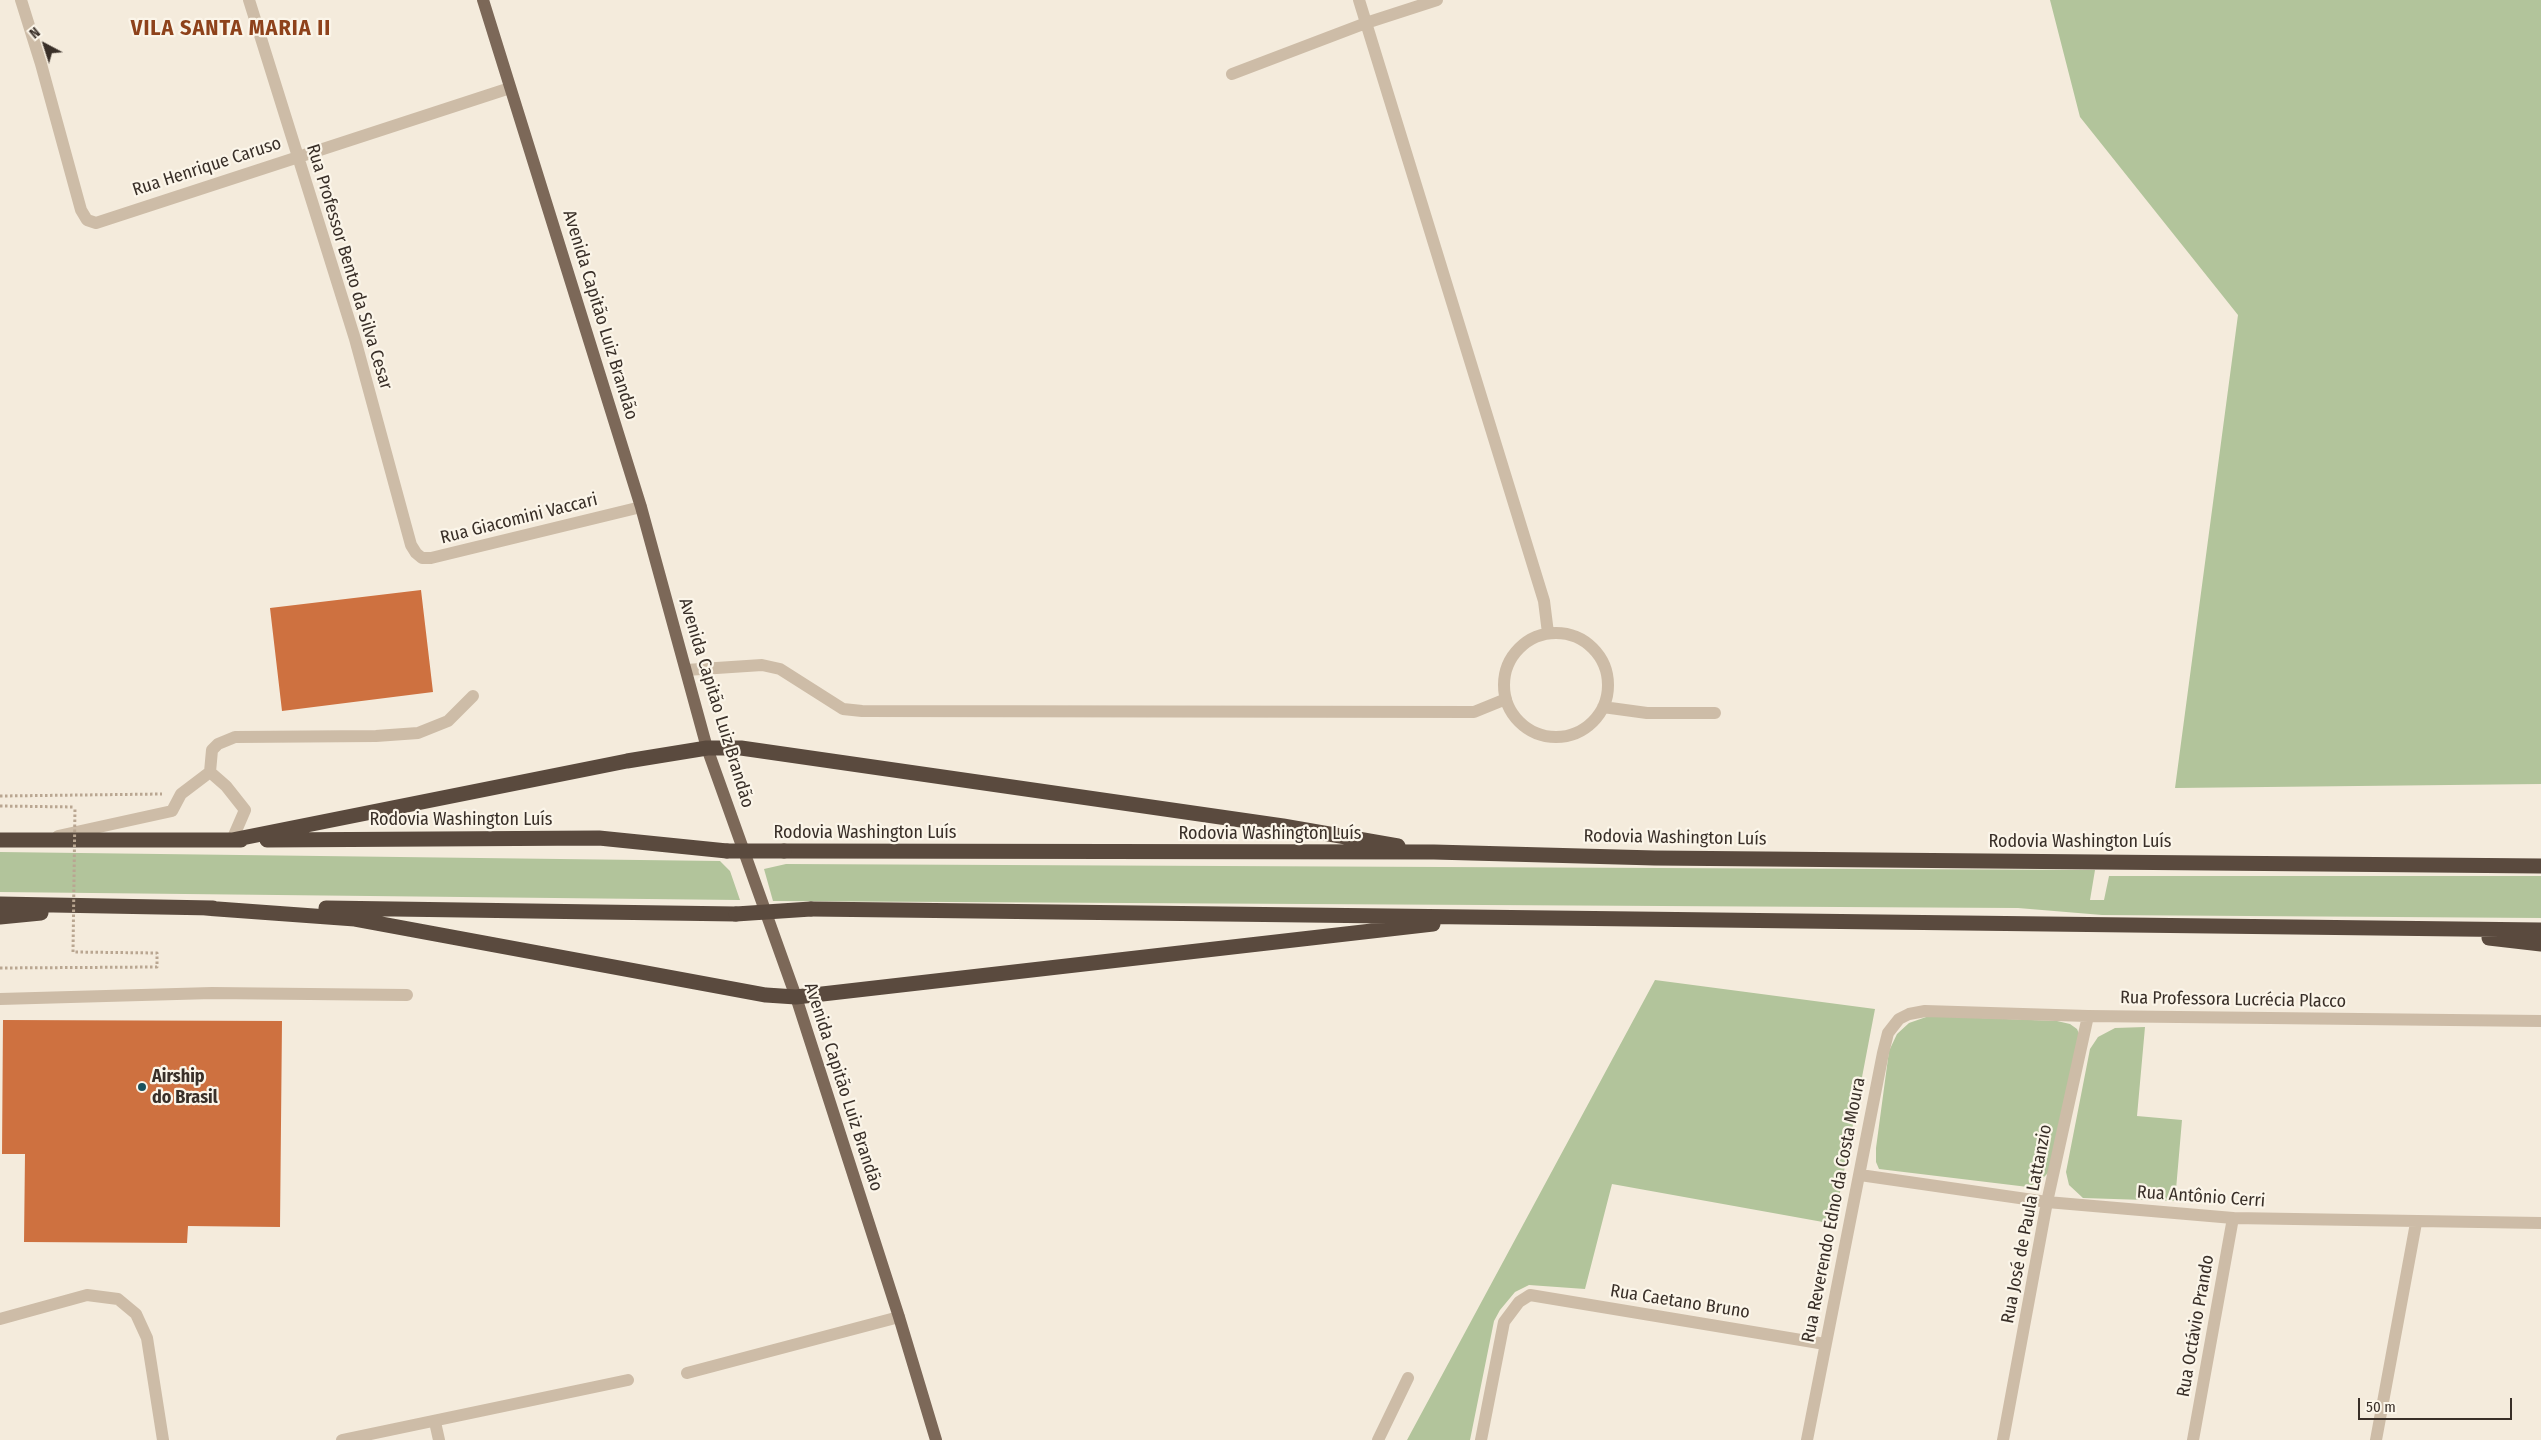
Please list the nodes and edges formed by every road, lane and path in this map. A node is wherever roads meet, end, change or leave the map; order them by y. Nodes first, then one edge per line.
1 (21, 0) edge
2 (249, 0) edge
3 (483, 0) edge
4 (1359, 0) edge
5 (1438, 0) edge
6 (1366, 23) junction
7 (1232, 74) dead end
8 (510, 88) junction
9 (297, 156) junction
10 (641, 507) junction
11 (411, 545) joint
12 (1548, 633) junction
13 (686, 670) junction
14 (473, 696) dead end
15 (1506, 700) junction
16 (1603, 707) junction
17 (1715, 714) dead end
18 (707, 748) junction
19 (210, 772) junction
20 (181, 794) junction
21 (0, 796) edge
22 (0, 806) edge
23 (0, 840) edge
24 (38, 840) junction
25 (232, 840) junction
26 (1434, 852) junction
27 (2541, 866) edge
28 (0, 904) edge
29 (99, 906) junction
30 (204, 908) junction
31 (0, 917) edge
32 (1493, 917) junction
33 (2400, 929) junction
34 (2541, 930) edge
35 (2541, 944) edge
36 (0, 968) edge
37 (407, 995) dead end
38 (796, 997) junction
39 (0, 999) edge
40 (1926, 1010) joint
41 (2088, 1016) junction
42 (2541, 1020) edge
43 (1860, 1175) junction
44 (2047, 1202) junction
45 (2233, 1218) junction
46 (2416, 1223) junction
47 (2541, 1224) edge
48 (1, 1314) edge
49 (899, 1317) junction
50 (1825, 1344) junction
51 (687, 1373) dead end
52 (1408, 1378) dead end
53 (628, 1380) dead end
54 (435, 1422) junction
55 (163, 1440) edge
56 (342, 1440) edge
57 (439, 1440) edge
58 (936, 1440) edge
59 (1378, 1440) edge
60 (1481, 1440) edge
61 (1807, 1440) edge
62 (2003, 1440) edge
63 (2193, 1440) edge
64 (2376, 1440) edge

1 - 9 street, Rua Henrique Caruso
2 - 9 street, Rua Professor Bento da Silva Cesar
3 - 8 main road, Avenida Capitão Luiz Brandão
4 - 6 street
5 - 6 street
6 - 7 street
6 - 12 street
8 - 9 street, Rua Henrique Caruso
8 - 10 main road, Avenida Capitão Luiz Brandão
9 - 11 street, Rua Professor Bento da Silva Cesar
10 - 11 street, Rua Giacomini Vaccari
10 - 13 main road, Avenida Capitão Luiz Brandão
12 - 15 street
12 - 16 street
13 - 15 street
13 - 18 main road, Avenida Capitão Luiz Brandão
14 - 19 street
15 - 16 street
16 - 17 street
18 - 25 highway
18 - 26 highway
18 - 38 main road, Avenida Capitão Luiz Brandão
19 - 20 street
19 - 25 street
20 - 21 path
20 - 24 street
22 - 36 path, bridge
23 - 24 highway, Rodovia Washington Luís
24 - 25 highway, Rodovia Washington Luís
25 - 26 highway, Rodovia Washington Luís, bridge
26 - 27 highway, Rodovia Washington Luís
28 - 29 highway
29 - 30 highway
29 - 31 highway
30 - 32 highway, bridge
30 - 38 highway
32 - 33 highway
32 - 38 highway
33 - 34 highway
33 - 35 highway
37 - 39 street
38 - 49 main road, Avenida Capitão Luiz Brandão
40 - 41 street, Rua Professora Lucrécia Placco
40 - 43 street, Rua Reverendo Edno da Costa Moura
41 - 42 street, Rua Professora Lucrécia Placco
41 - 44 street, Rua José de Paula Lattanzio
43 - 44 street, Rua Antônio Cerri
43 - 50 street, Rua Reverendo Edno da Costa Moura
44 - 45 street, Rua Antônio Cerri
44 - 62 street, Rua José de Paula Lattanzio
45 - 46 street, Rua Antônio Cerri
45 - 63 street, Rua Octávio Prando
46 - 47 street, Rua Antônio Cerri
46 - 64 street
48 - 55 street
49 - 51 street
49 - 58 main road, Avenida Capitão Luiz Brandão
50 - 60 street, Rua Caetano Bruno
50 - 61 street, Rua Reverendo Edno da Costa Moura
52 - 59 street
53 - 54 street
54 - 56 street
54 - 57 street

